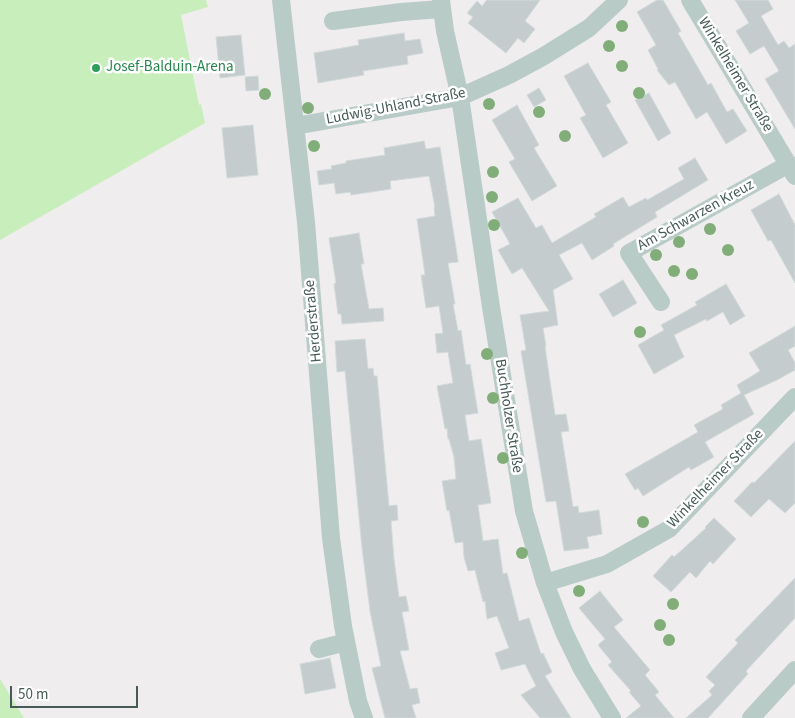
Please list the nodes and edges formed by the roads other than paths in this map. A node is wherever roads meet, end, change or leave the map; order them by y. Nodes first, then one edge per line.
1 (281, 0) edge
2 (619, 0) edge
3 (690, 0) edge
4 (441, 4) edge
5 (333, 21) dead end
6 (460, 97) junction
7 (295, 126) junction
8 (792, 170) edge
9 (661, 302) dead end
10 (795, 397) edge
11 (545, 583) junction
12 (346, 642) junction
13 (319, 648) dead end
14 (795, 670) edge
15 (364, 718) edge
16 (612, 718) edge
17 (751, 718) edge

1 - 7 street, Herderstraße
2 - 6 street, Ludwig-Uhland-Straße
3 - 8 street, Winkelheimer Straße
4 - 5 street
4 - 6 street, Buchholzer Straße
6 - 7 street, Ludwig-Uhland-Straße
6 - 11 street, Buchholzer Straße
7 - 12 street, Herderstraße
8 - 9 street, Am Schwarzen Kreuz
10 - 11 street, Winkelheimer Straße
11 - 16 street, Buchholzer Straße
12 - 13 street
12 - 15 street, Herderstraße
14 - 17 street

